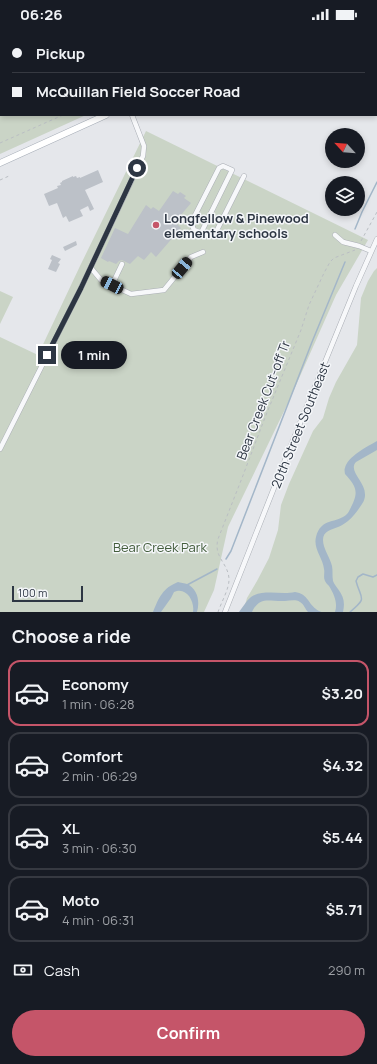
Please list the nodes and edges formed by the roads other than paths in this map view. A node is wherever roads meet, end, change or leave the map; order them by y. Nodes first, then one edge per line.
1 (104, 116) edge
2 (132, 116) edge
3 (0, 163) edge
4 (244, 176) dead end
5 (201, 233) junction
6 (335, 236) dead end
7 (377, 239) edge
8 (371, 251) junction
9 (203, 252) dead end
10 (122, 264) dead end
11 (91, 268) junction
12 (112, 285) junction
13 (0, 449) edge
14 (225, 612) edge

1 - 3 main road
2 - 11 street
4 - 5 street
5 - 5 street
6 - 8 street
7 - 8 street, 20th Street Southeast
8 - 14 street, 20th Street Southeast
9 - 12 street
10 - 12 street
11 - 12 street
11 - 13 street

